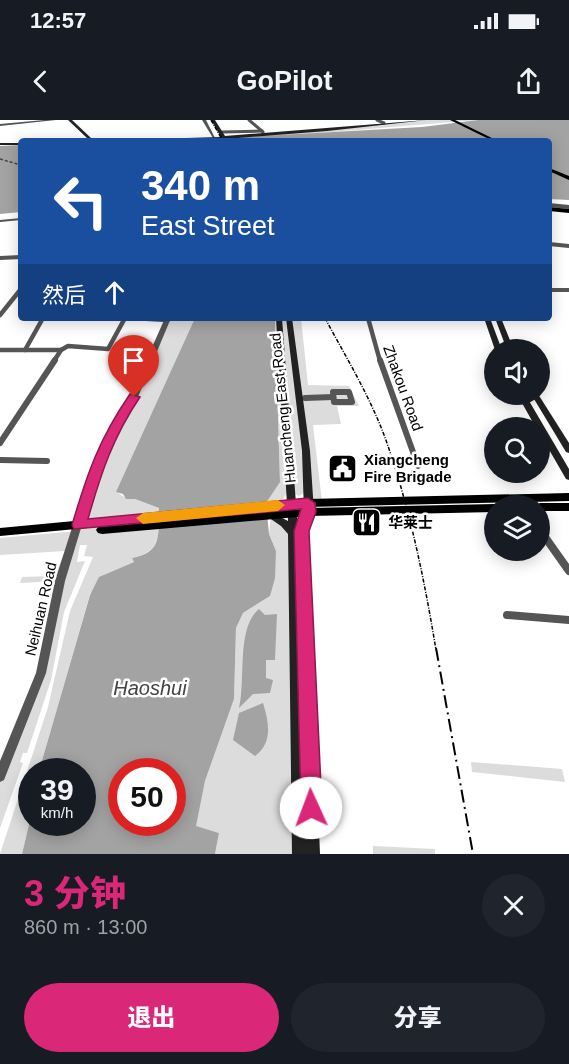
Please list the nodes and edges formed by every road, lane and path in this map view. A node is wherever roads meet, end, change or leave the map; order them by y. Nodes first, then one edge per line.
1 (54, 120) edge
2 (70, 120) edge
3 (205, 120) edge
4 (214, 120) edge
5 (249, 120) edge
6 (376, 120) edge
7 (415, 120) edge
8 (425, 120) edge
9 (452, 121) edge
10 (384, 123) junction
11 (0, 125) edge
12 (264, 133) junction
13 (224, 136) edge
14 (214, 137) junction
15 (89, 138) edge
16 (200, 138) edge
17 (217, 138) edge
18 (488, 138) edge
19 (18, 143) edge
20 (0, 144) edge
21 (552, 169) edge
22 (569, 177) edge
23 (552, 208) edge
24 (569, 211) edge
25 (18, 219) edge
26 (0, 220) edge
27 (552, 244) edge
28 (569, 246) edge
29 (18, 257) edge
30 (0, 258) edge
31 (552, 290) edge
32 (569, 290) edge
33 (18, 293) edge
34 (0, 315) edge
35 (41, 321) edge
36 (123, 321) edge
37 (167, 321) edge
38 (279, 321) edge
39 (289, 321) edge
40 (369, 321) edge
41 (488, 321) edge
42 (499, 321) edge
43 (495, 339) edge
44 (507, 339) edge
45 (0, 350) edge
46 (25, 350) junction
47 (61, 350) junction
48 (333, 397) dead end
49 (305, 398) dead end
50 (527, 405) edge
51 (541, 405) edge
52 (0, 426) edge
53 (10, 426) junction
54 (0, 443) edge
55 (569, 450) edge
56 (0, 460) edge
57 (47, 461) dead end
58 (418, 466) dead end
59 (569, 477) edge
60 (289, 490) junction
61 (563, 499) edge
62 (308, 507) junction
63 (484, 508) edge
64 (569, 508) edge
65 (290, 509) junction
66 (270, 511) junction
67 (78, 528) junction
68 (0, 532) edge
69 (293, 534) junction
70 (0, 538) edge
71 (550, 544) edge
72 (569, 571) edge
73 (507, 615) dead end
74 (569, 620) edge
75 (0, 776) edge
76 (298, 854) edge
77 (313, 854) edge

1 - 11 street
2 - 15 main road
3 - 14 street
3 - 17 main road
4 - 13 main road
4 - 13 street
5 - 12 street
6 - 10 street
7 - 10 main road
8 - 13 main road
9 - 18 main road
10 - 12 main road
12 - 13 main road
13 - 14 main road
14 - 16 main road
19 - 20 main road
21 - 22 main road
23 - 24 main road
25 - 26 street
27 - 28 street
29 - 30 street
31 - 32 street
33 - 34 street
35 - 46 street
36 - 47 street
37 - 67 street, Neihuan Road
38 - 60 main road, Huancheng East Road
39 - 62 main road, Huancheng East Road
40 - 58 street, Zhakou Road
41 - 43 main road
42 - 44 main road
45 - 46 street
46 - 47 street
47 - 53 street
48 - 49 street
50 - 59 main road
51 - 55 main road
52 - 53 street
53 - 54 street
56 - 57 street
60 - 65 main road, Huancheng East Road
60 - 66 main road
61 - 62 main road
61 - 64 main road
62 - 63 main road
62 - 65 main road
62 - 77 main road, Huancheng East Road
65 - 66 main road
65 - 69 main road, Huancheng East Road
66 - 67 main road
66 - 69 main road
67 - 68 main road
67 - 70 main road
67 - 75 street, Neihuan Road
69 - 76 main road, Huancheng East Road
71 - 72 street
73 - 74 street

